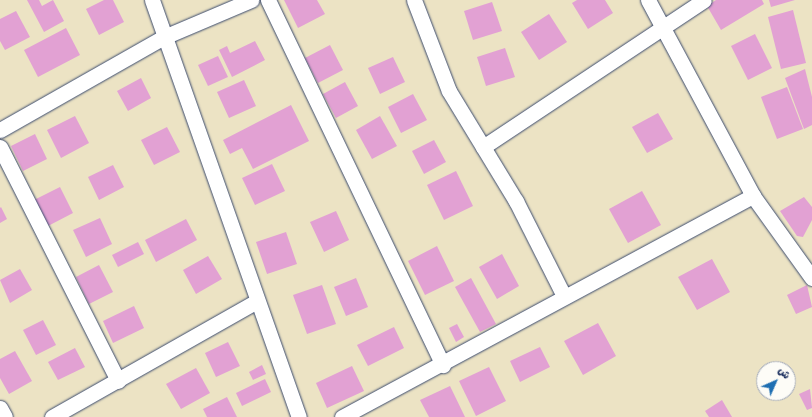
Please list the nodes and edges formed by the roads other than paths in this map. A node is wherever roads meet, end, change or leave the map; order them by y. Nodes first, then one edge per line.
1 (152, 0) edge
2 (251, 0) edge
3 (268, 0) edge
4 (648, 0) edge
5 (704, 0) edge
6 (416, 1) edge
7 (662, 25) junction
8 (164, 36) junction
9 (0, 130) edge
10 (0, 147) edge
11 (483, 147) junction
12 (753, 196) junction
13 (812, 278) edge
14 (564, 296) junction
15 (257, 301) junction
16 (443, 365) junction
17 (118, 381) junction
18 (0, 408) edge
19 (5, 417) edge
20 (52, 417) edge
21 (298, 417) edge
22 (342, 417) edge

1 - 8 street
2 - 8 street
3 - 16 street
4 - 7 street
5 - 7 street
6 - 11 street
7 - 11 street
7 - 12 street
8 - 9 street
8 - 15 street
10 - 17 street
11 - 14 street
12 - 13 street
12 - 14 street
14 - 16 street
15 - 17 street
15 - 21 street
16 - 22 street
17 - 20 street
18 - 19 street

